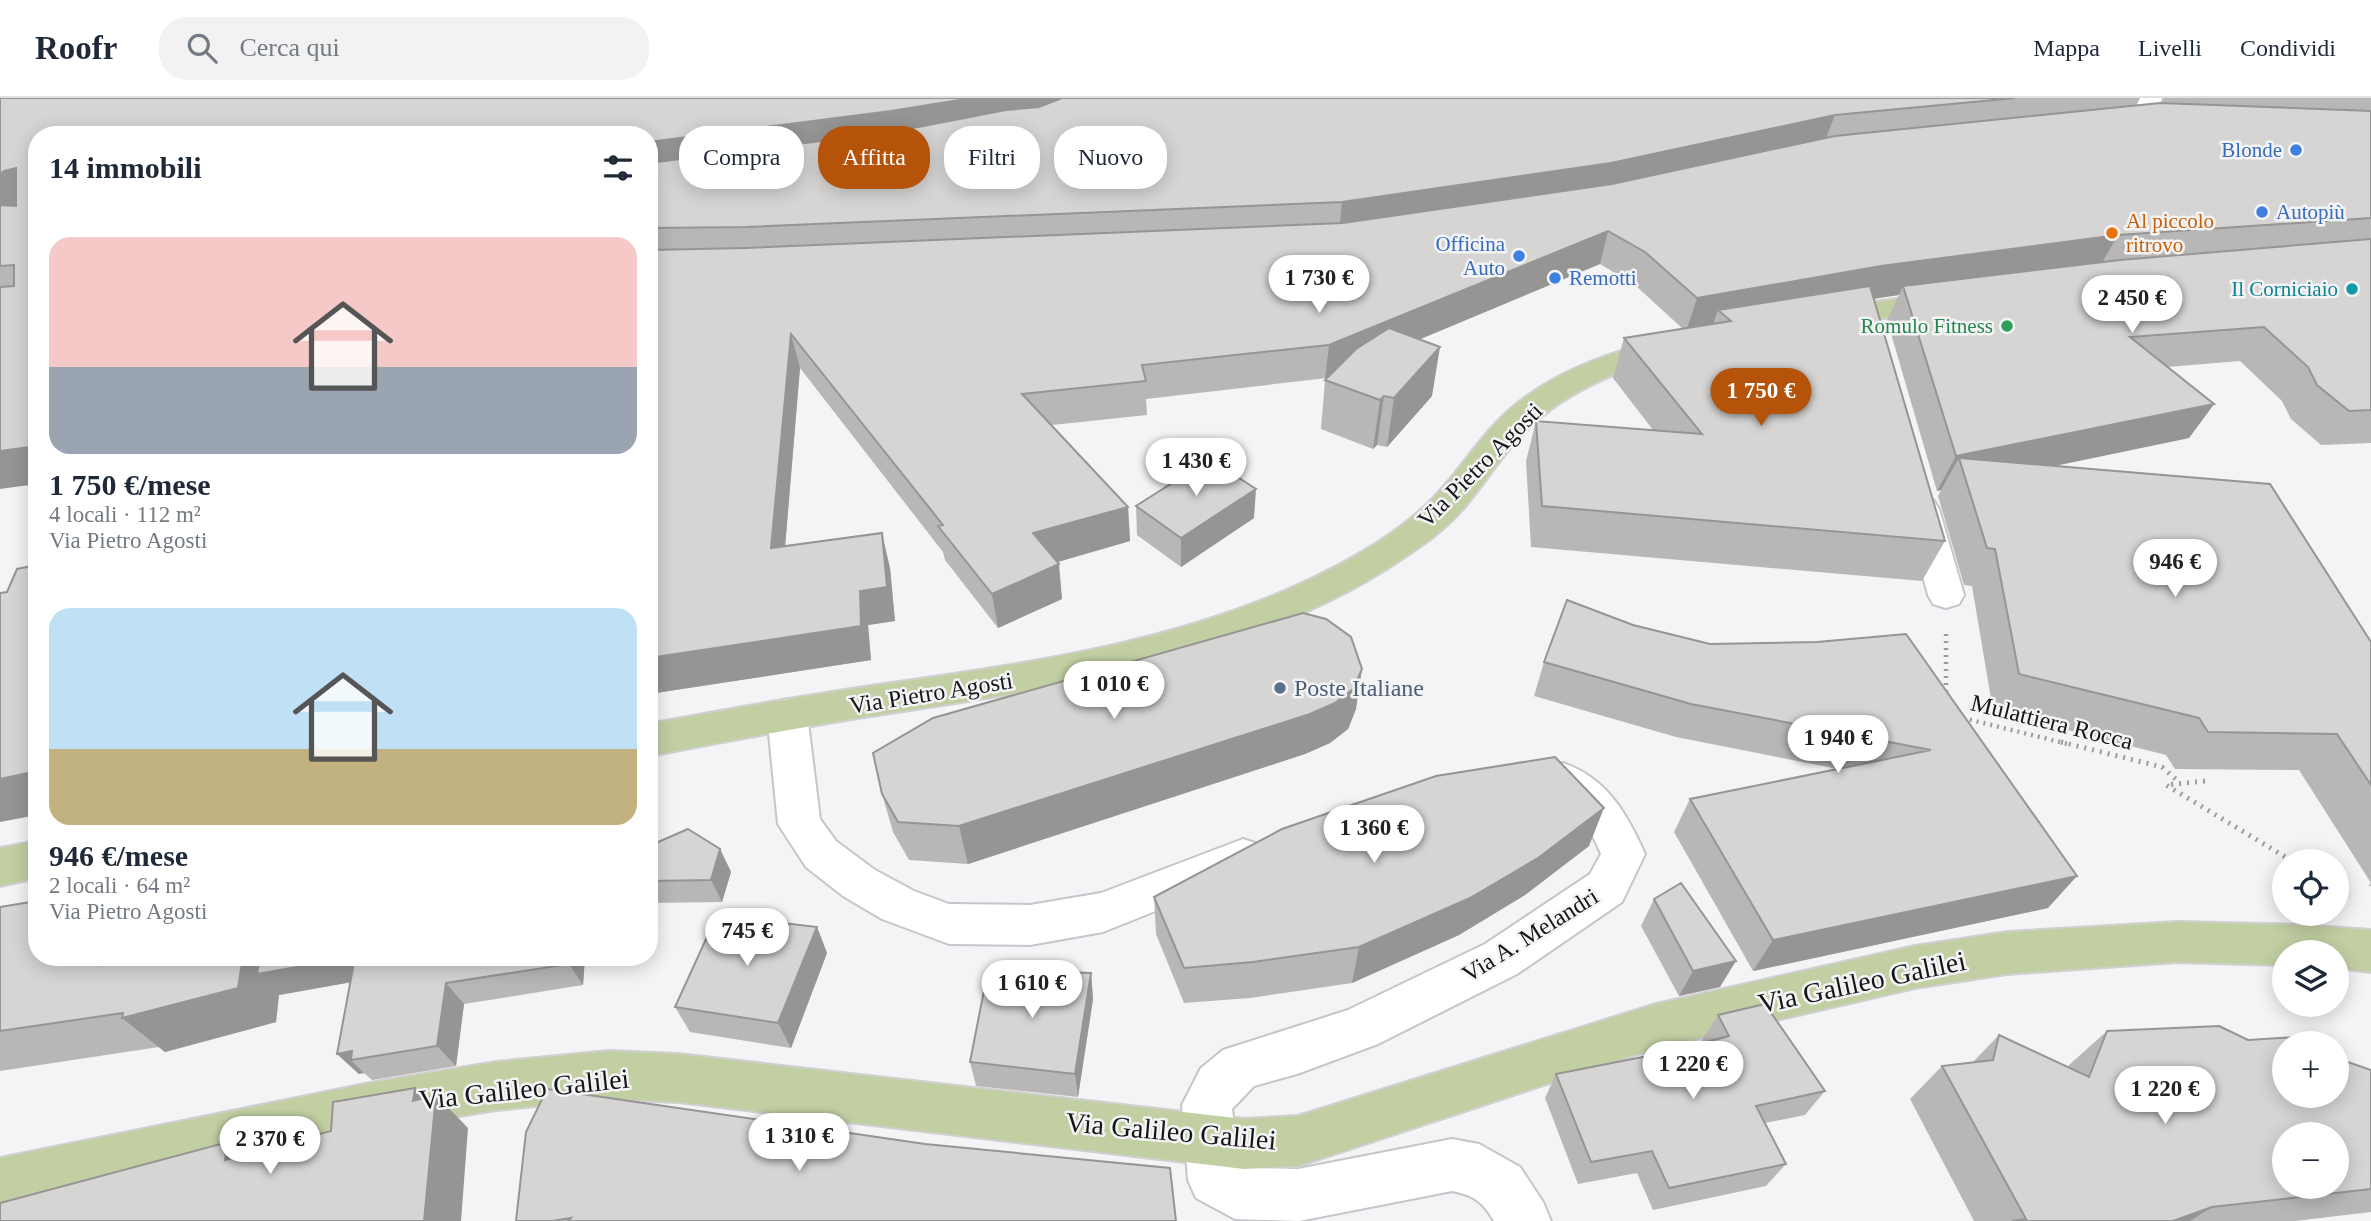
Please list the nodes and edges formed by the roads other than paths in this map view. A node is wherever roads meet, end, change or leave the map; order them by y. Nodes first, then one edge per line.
1 (2150, 98) edge
2 (2170, 126) edge
3 (2131, 127) joint
4 (1976, 296) edge
5 (1794, 323) edge
6 (1695, 341) edge
7 (1914, 480) edge
8 (1946, 595) road end
9 (787, 714) junction
10 (658, 738) edge
11 (1524, 770) edge
12 (1283, 841) edge
13 (28, 861) edge
14 (0, 867) edge
15 (2371, 951) edge
16 (1212, 1140) junction
17 (0, 1184) edge
18 (1524, 1221) edge

1 - 3 street
2 - 3 main road
4 - 5 main road
6 - 9 main road, Via Pietro Agosti
7 - 8 street
9 - 10 main road, Via Pietro Agosti
9 - 12 street
11 - 16 street, Via A. Melandri
13 - 14 main road
15 - 16 main road, Via Galileo Galilei
16 - 17 main road, Via Galileo Galilei
16 - 18 street

